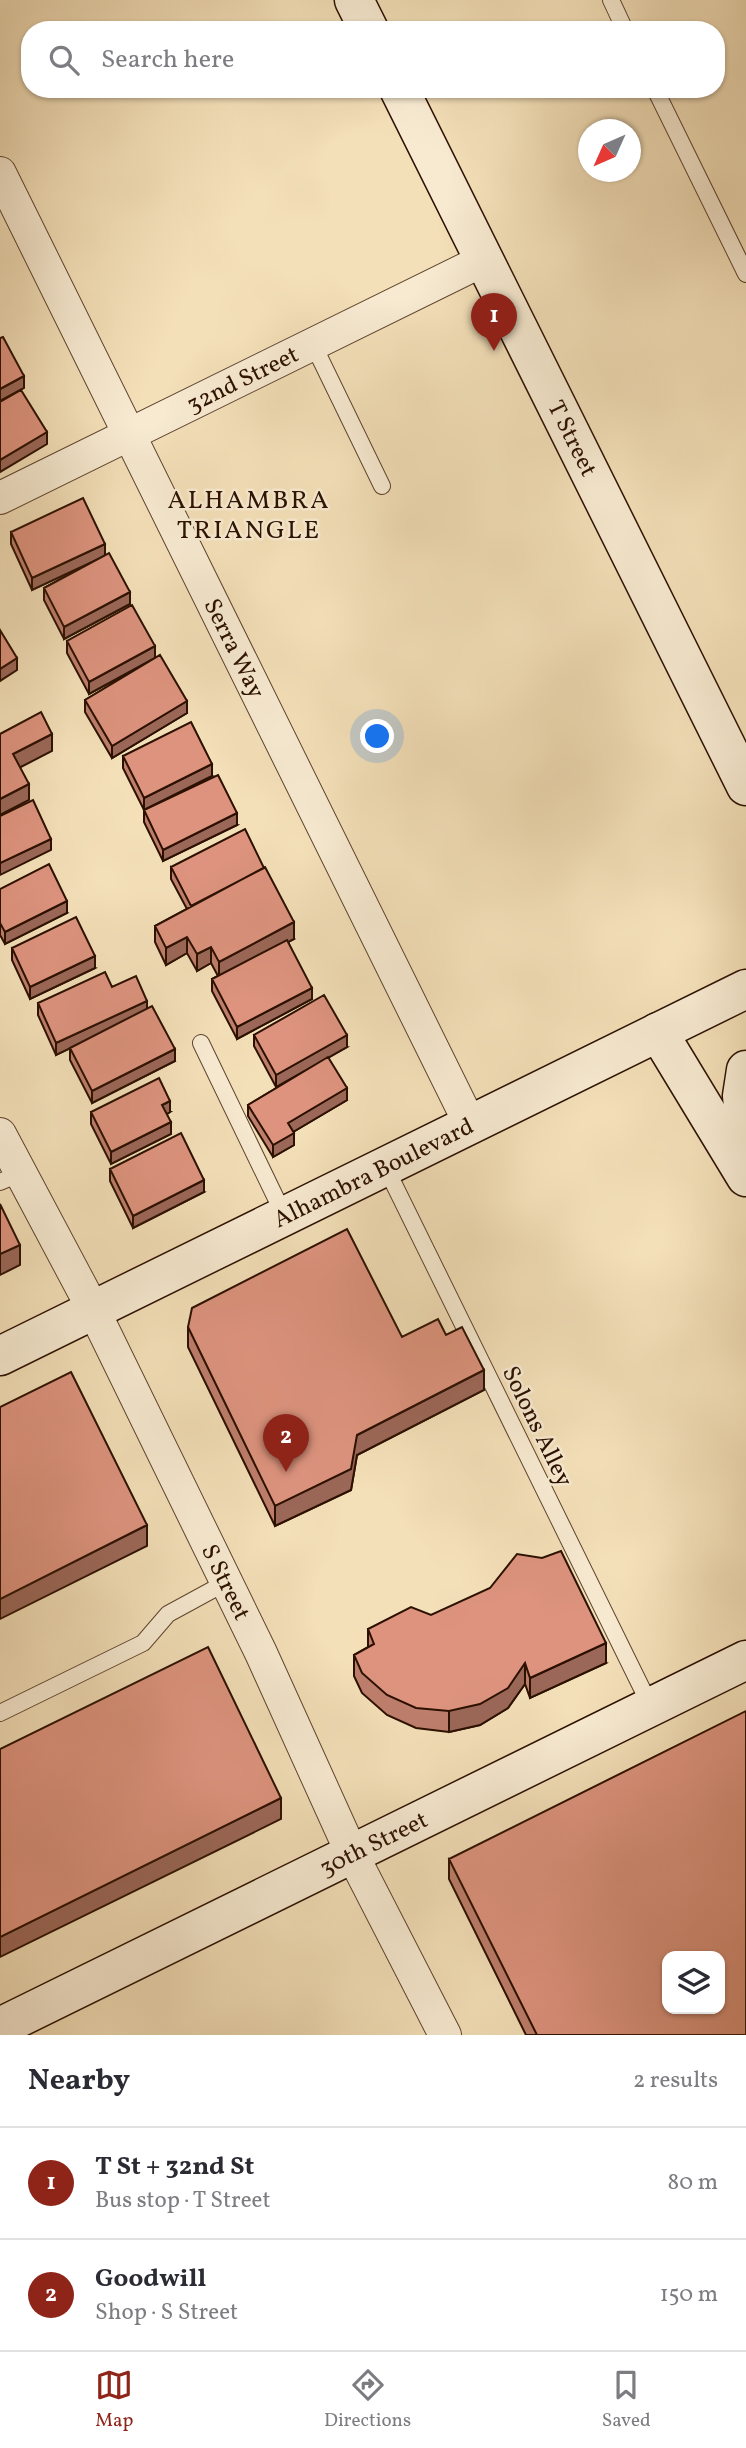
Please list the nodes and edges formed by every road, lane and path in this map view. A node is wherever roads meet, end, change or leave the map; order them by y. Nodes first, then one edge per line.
1 (354, 0) edge
2 (611, 0) edge
3 (364, 21) edge
4 (621, 21) edge
5 (403, 98) edge
6 (659, 98) edge
7 (0, 173) edge
8 (484, 260) junction
9 (746, 274) edge
10 (313, 344) junction
11 (130, 434) junction
12 (382, 486) dead end
13 (0, 498) edge
14 (746, 786) edge
15 (746, 989) edge
16 (658, 1032) junction
17 (201, 1043) dead end
18 (746, 1070) edge
19 (470, 1124) junction
20 (0, 1134) edge
21 (746, 1137) edge
22 (385, 1166) junction
23 (746, 1177) edge
24 (9, 1178) edge
25 (284, 1215) junction
26 (93, 1309) junction
27 (0, 1356) edge
28 (225, 1583) junction
29 (746, 1660) edge
30 (651, 1707) junction
31 (0, 1713) edge
32 (352, 1854) junction
33 (0, 2027) edge
34 (445, 2035) edge

1 - 3 street
2 - 4 lane
5 - 8 street, T Street
6 - 9 lane
7 - 11 street, Serra Way
8 - 10 street, 32nd Street
8 - 14 street, T Street
10 - 11 street, 32nd Street
10 - 12 lane
11 - 13 street, 32nd Street
11 - 19 street, Serra Way
15 - 16 street, Alhambra Boulevard
16 - 19 street, Alhambra Boulevard
16 - 23 street
17 - 25 lane
18 - 21 street
19 - 22 street, Alhambra Boulevard
20 - 24 street, S Street
22 - 25 street, Alhambra Boulevard
22 - 30 lane, Solons Alley
24 - 26 street, S Street
25 - 26 street, Alhambra Boulevard
26 - 27 street, Alhambra Boulevard
26 - 28 street, S Street
28 - 31 lane
28 - 32 street, S Street
29 - 30 street, 30th Street
30 - 32 street, 30th Street
32 - 33 street, 30th Street
32 - 34 street, S Street

